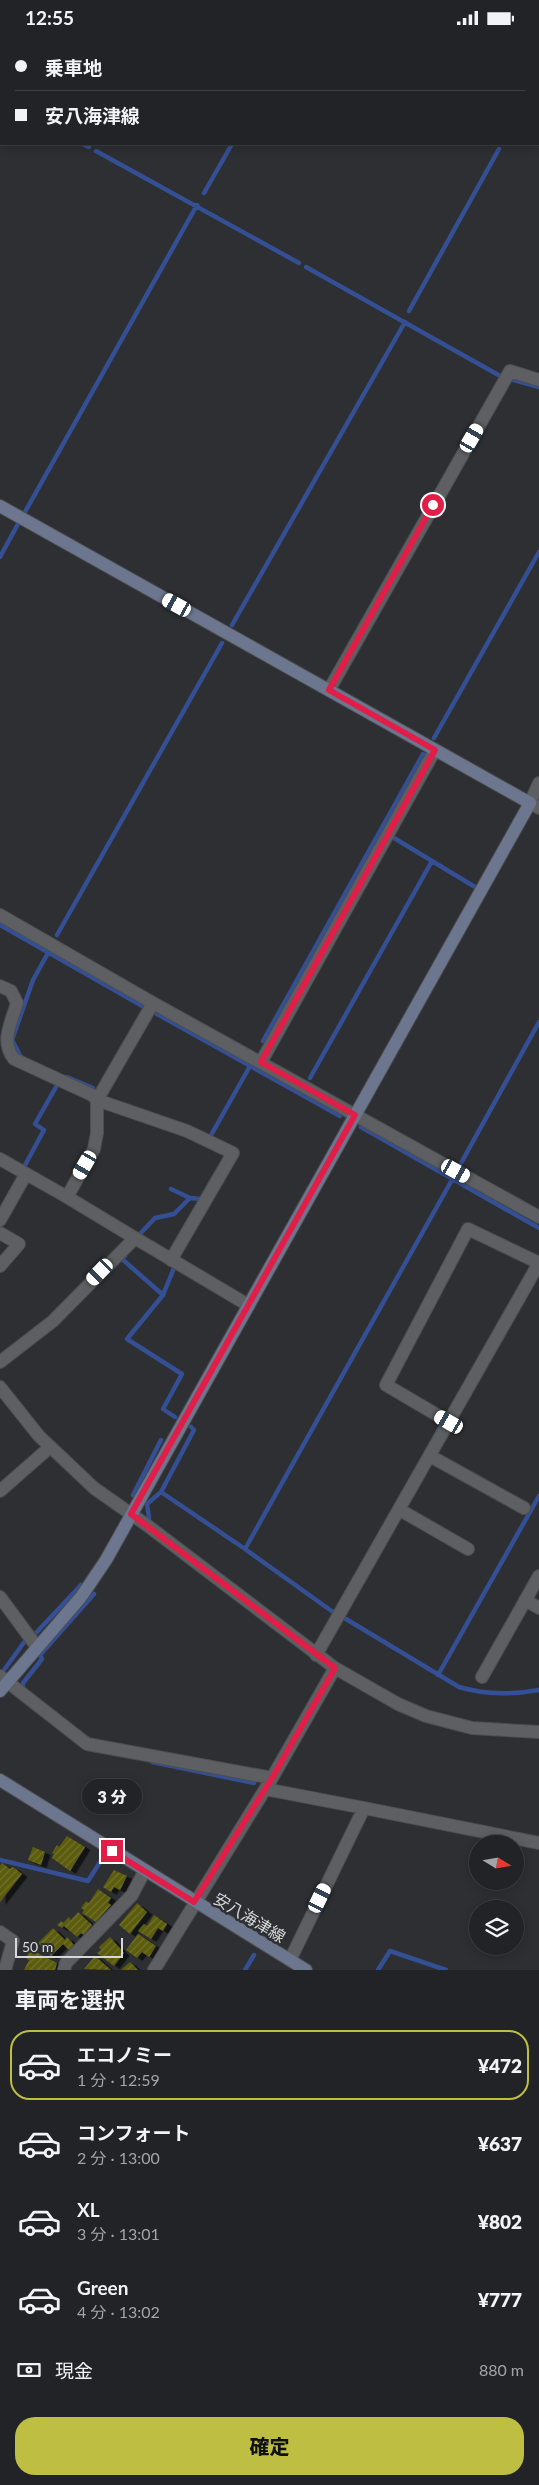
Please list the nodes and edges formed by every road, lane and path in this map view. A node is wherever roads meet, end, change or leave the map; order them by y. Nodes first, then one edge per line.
1 (539, 380) edge
2 (0, 506) edge
3 (329, 690) junction
4 (435, 750) junction
5 (539, 783) edge
6 (535, 805) edge
7 (0, 915) edge
8 (0, 986) edge
9 (153, 1003) junction
10 (3, 1053) edge
11 (261, 1062) junction
12 (97, 1100) junction
13 (355, 1115) junction
14 (0, 1159) edge
15 (26, 1174) junction
16 (67, 1197) junction
17 (539, 1217) edge
18 (0, 1220) edge
19 (0, 1233) edge
20 (135, 1238) junction
21 (171, 1260) junction
22 (539, 1263) edge
23 (0, 1266) edge
24 (248, 1305) junction
25 (0, 1362) edge
26 (0, 1387) edge
27 (449, 1422) junction
28 (49, 1447) junction
29 (430, 1456) junction
30 (0, 1491) edge
31 (524, 1508) dead end
32 (400, 1510) junction
33 (131, 1514) junction
34 (468, 1549) dead end
35 (539, 1576) edge
36 (0, 1597) edge
37 (525, 1600) junction
38 (539, 1608) edge
39 (38, 1647) junction
40 (316, 1655) junction
41 (335, 1668) junction
42 (482, 1677) dead end
43 (3, 1683) edge
44 (539, 1732) edge
45 (0, 1781) edge
46 (268, 1783) junction
47 (364, 1808) junction
48 (539, 1843) edge
49 (144, 1871) junction
50 (194, 1902) junction
51 (0, 1932) edge
52 (290, 1960) junction
53 (5, 1970) edge
54 (64, 1970) edge
55 (154, 1970) edge
56 (306, 1970) edge

1 - 3 street
2 - 3 street
3 - 4 street
4 - 6 street
4 - 11 street
5 - 6 street
6 - 13 street
7 - 9 street
8 - 10 street
9 - 11 street
9 - 12 street
10 - 12 street
11 - 13 street
12 - 16 street
12 - 21 street
13 - 17 street
13 - 24 street
14 - 15 street
15 - 16 street
15 - 18 street
16 - 20 street
19 - 23 street
20 - 21 street
20 - 25 street
21 - 24 street
22 - 27 street
22 - 27 street
24 - 33 street
26 - 28 street
27 - 29 street
28 - 30 street
28 - 33 street
29 - 31 street
29 - 32 street
32 - 34 street
32 - 40 street
33 - 39 street
33 - 40 street
35 - 37 street
36 - 39 street
37 - 38 street
37 - 42 street
39 - 43 street
40 - 41 street
41 - 44 street
41 - 46 street
43 - 46 street
45 - 49 street, 安八海津線
46 - 47 street
46 - 50 street
47 - 48 street
47 - 52 street
49 - 50 street, 安八海津線
49 - 54 street
50 - 52 street, 安八海津線
50 - 55 street
51 - 53 street
52 - 56 street, 安八海津線

